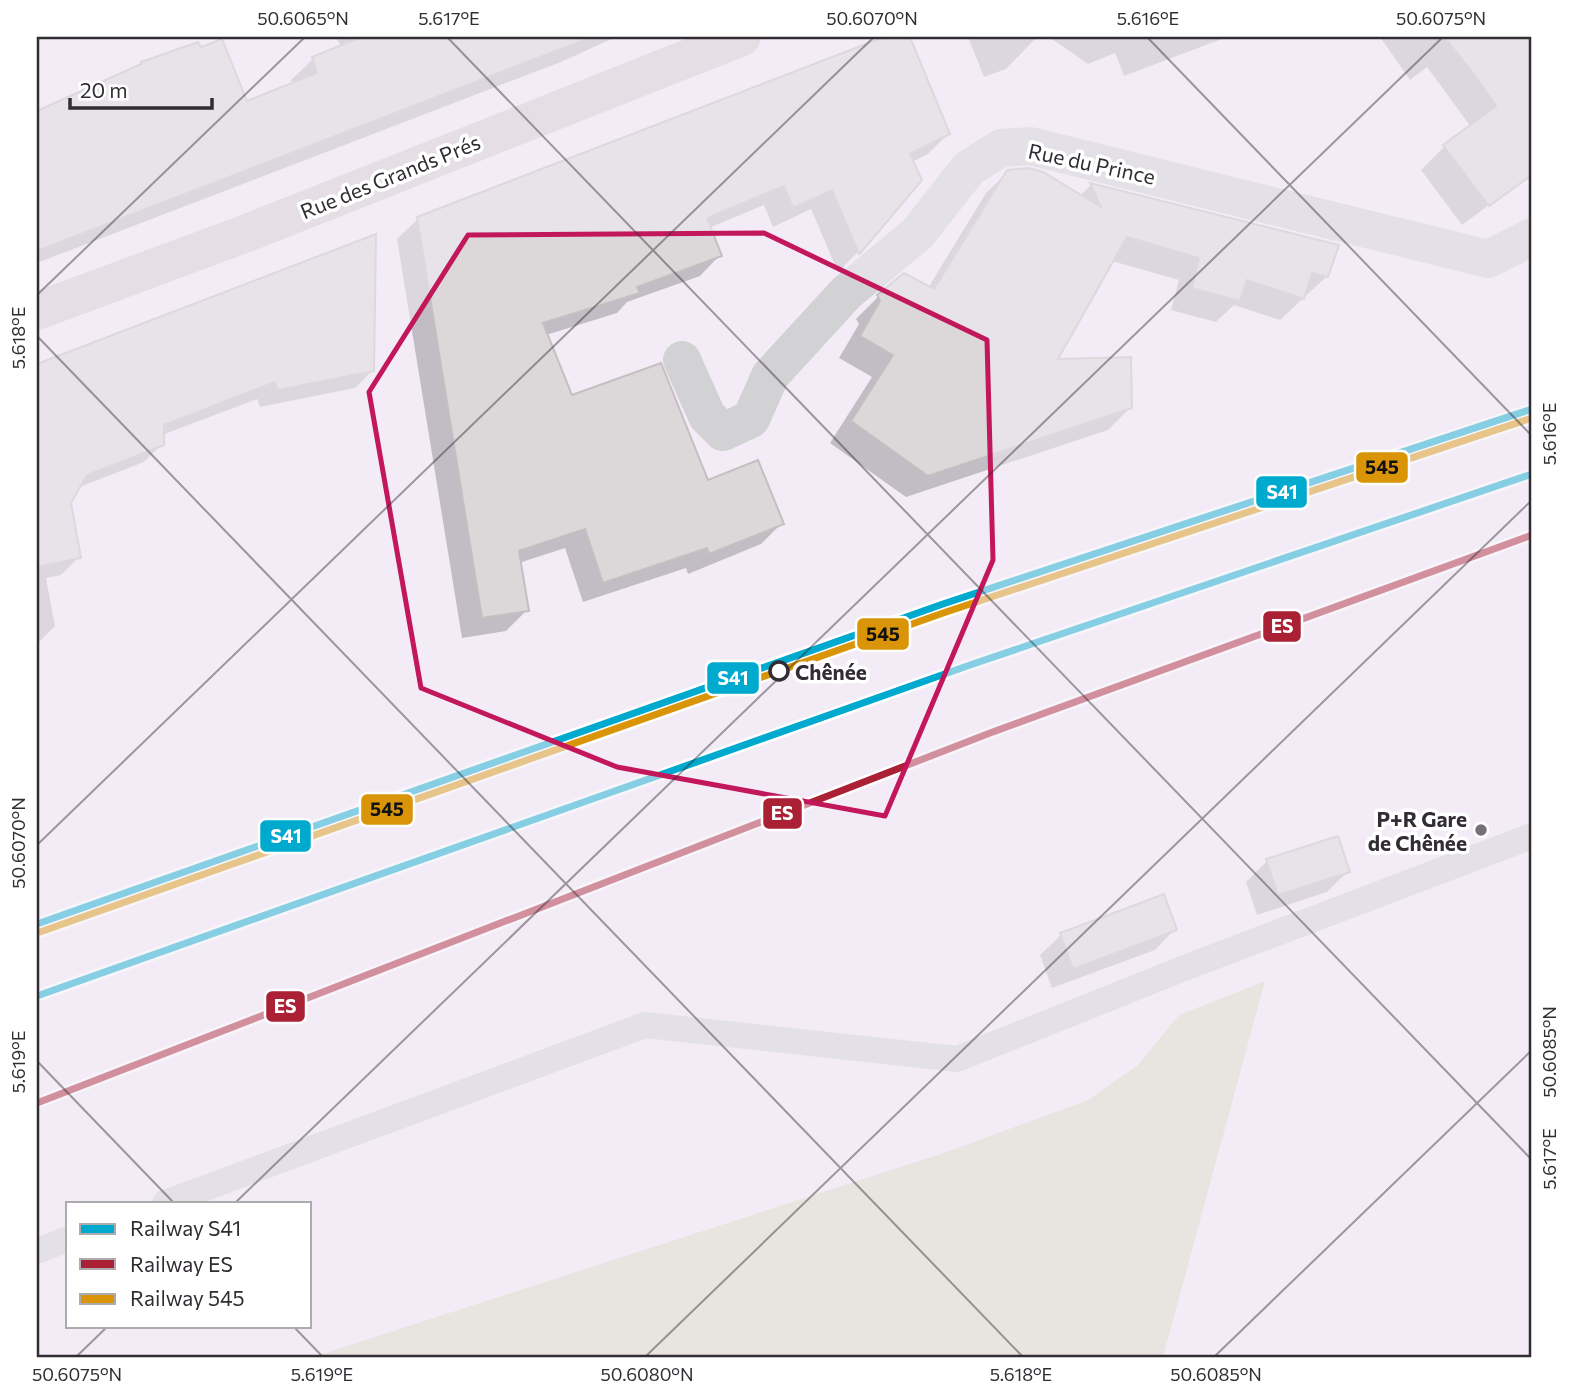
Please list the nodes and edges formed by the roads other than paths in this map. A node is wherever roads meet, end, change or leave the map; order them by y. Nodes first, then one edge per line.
1 (742, 37) edge
2 (1532, 237) edge
3 (37, 311) edge
4 (682, 359) dead end
5 (1532, 836) edge
6 (168, 1202) edge
7 (66, 1240) edge
8 (37, 1251) edge

1 - 3 main road, Rue des Grands Prés
2 - 4 street, Rue du Prince
5 - 6 lane
7 - 8 lane

